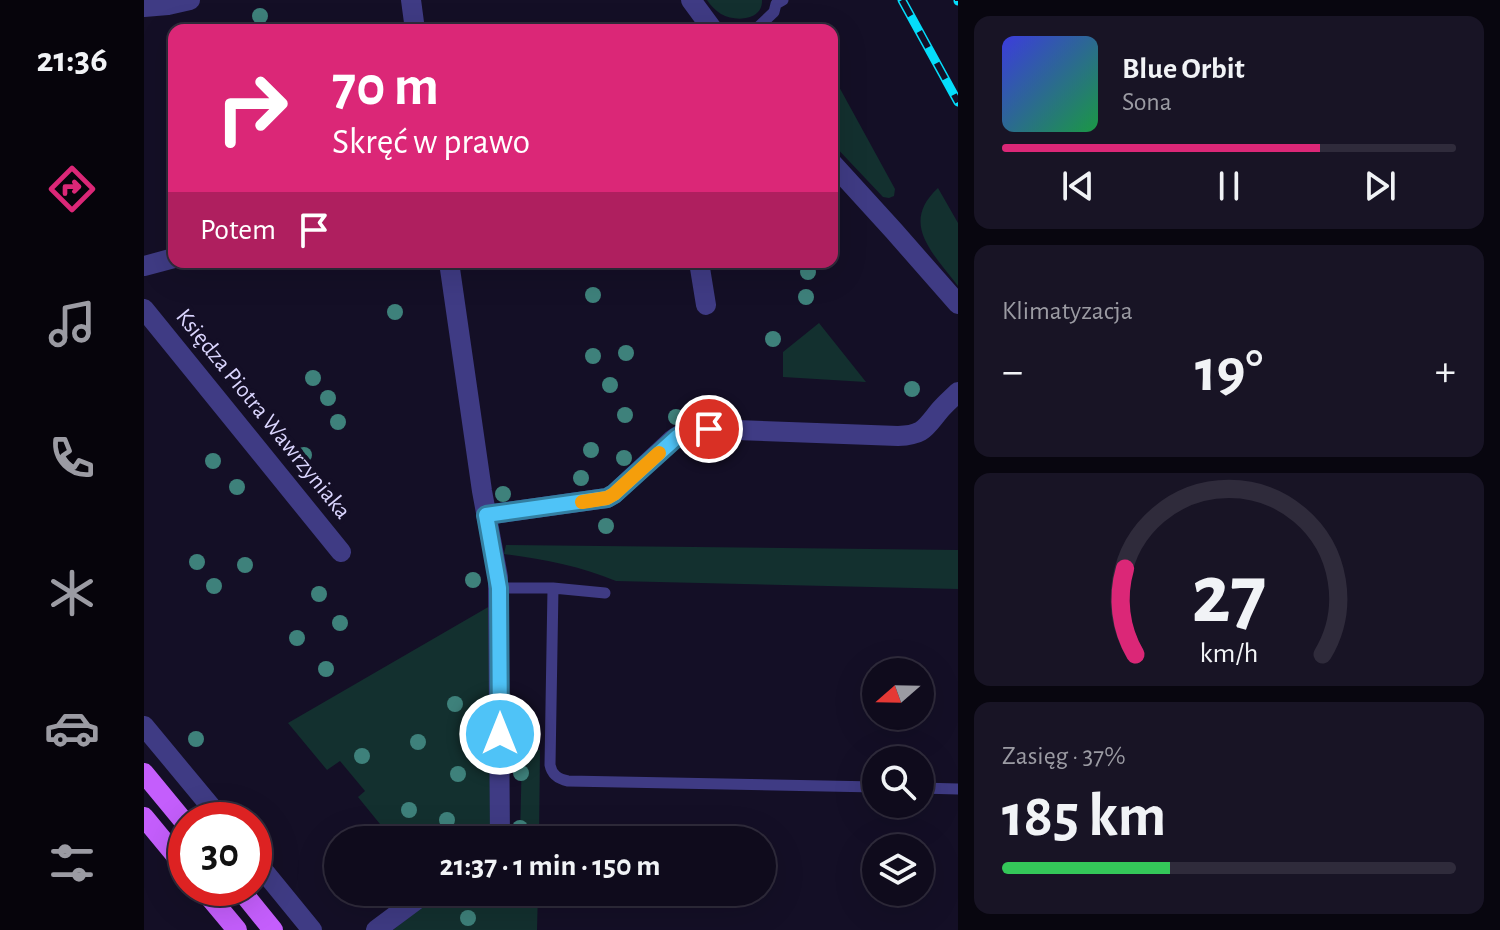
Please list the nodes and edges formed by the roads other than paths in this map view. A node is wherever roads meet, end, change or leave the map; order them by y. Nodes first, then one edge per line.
1 (190, 0) edge
2 (411, 0) edge
3 (691, 0) edge
4 (783, 0) edge
5 (144, 7) edge
6 (414, 24) edge
7 (709, 24) edge
8 (761, 24) edge
9 (838, 170) edge
10 (168, 260) edge
11 (144, 266) edge
12 (450, 268) edge
13 (700, 268) edge
14 (958, 304) edge
15 (706, 305) dead end
16 (144, 309) edge
17 (958, 392) edge
18 (486, 515) junction
19 (341, 552) dead end
20 (499, 588) junction
21 (553, 588) junction
22 (605, 593) dead end
23 (144, 726) edge
24 (144, 773) edge
25 (862, 787) edge
26 (934, 788) edge
27 (958, 789) edge
28 (168, 802) edge
29 (208, 802) edge
30 (144, 817) edge
31 (500, 826) edge
32 (168, 846) edge
33 (272, 881) edge
34 (217, 906) edge
35 (254, 906) edge
36 (408, 906) edge
37 (237, 930) edge
38 (273, 930) edge
39 (312, 930) edge
40 (376, 930) edge

1 - 5 street
2 - 6 street
3 - 7 street
4 - 8 lane
9 - 14 street
10 - 11 street
12 - 18 street
13 - 15 street
16 - 19 street, Księdza Piotra Wawrzyniaka
17 - 18 street
18 - 20 street
20 - 21 lane
20 - 31 street
21 - 22 lane
21 - 25 lane
23 - 29 street
24 - 28 main road
26 - 27 lane
30 - 32 main road
33 - 39 street
34 - 37 main road
35 - 38 main road
36 - 40 street

